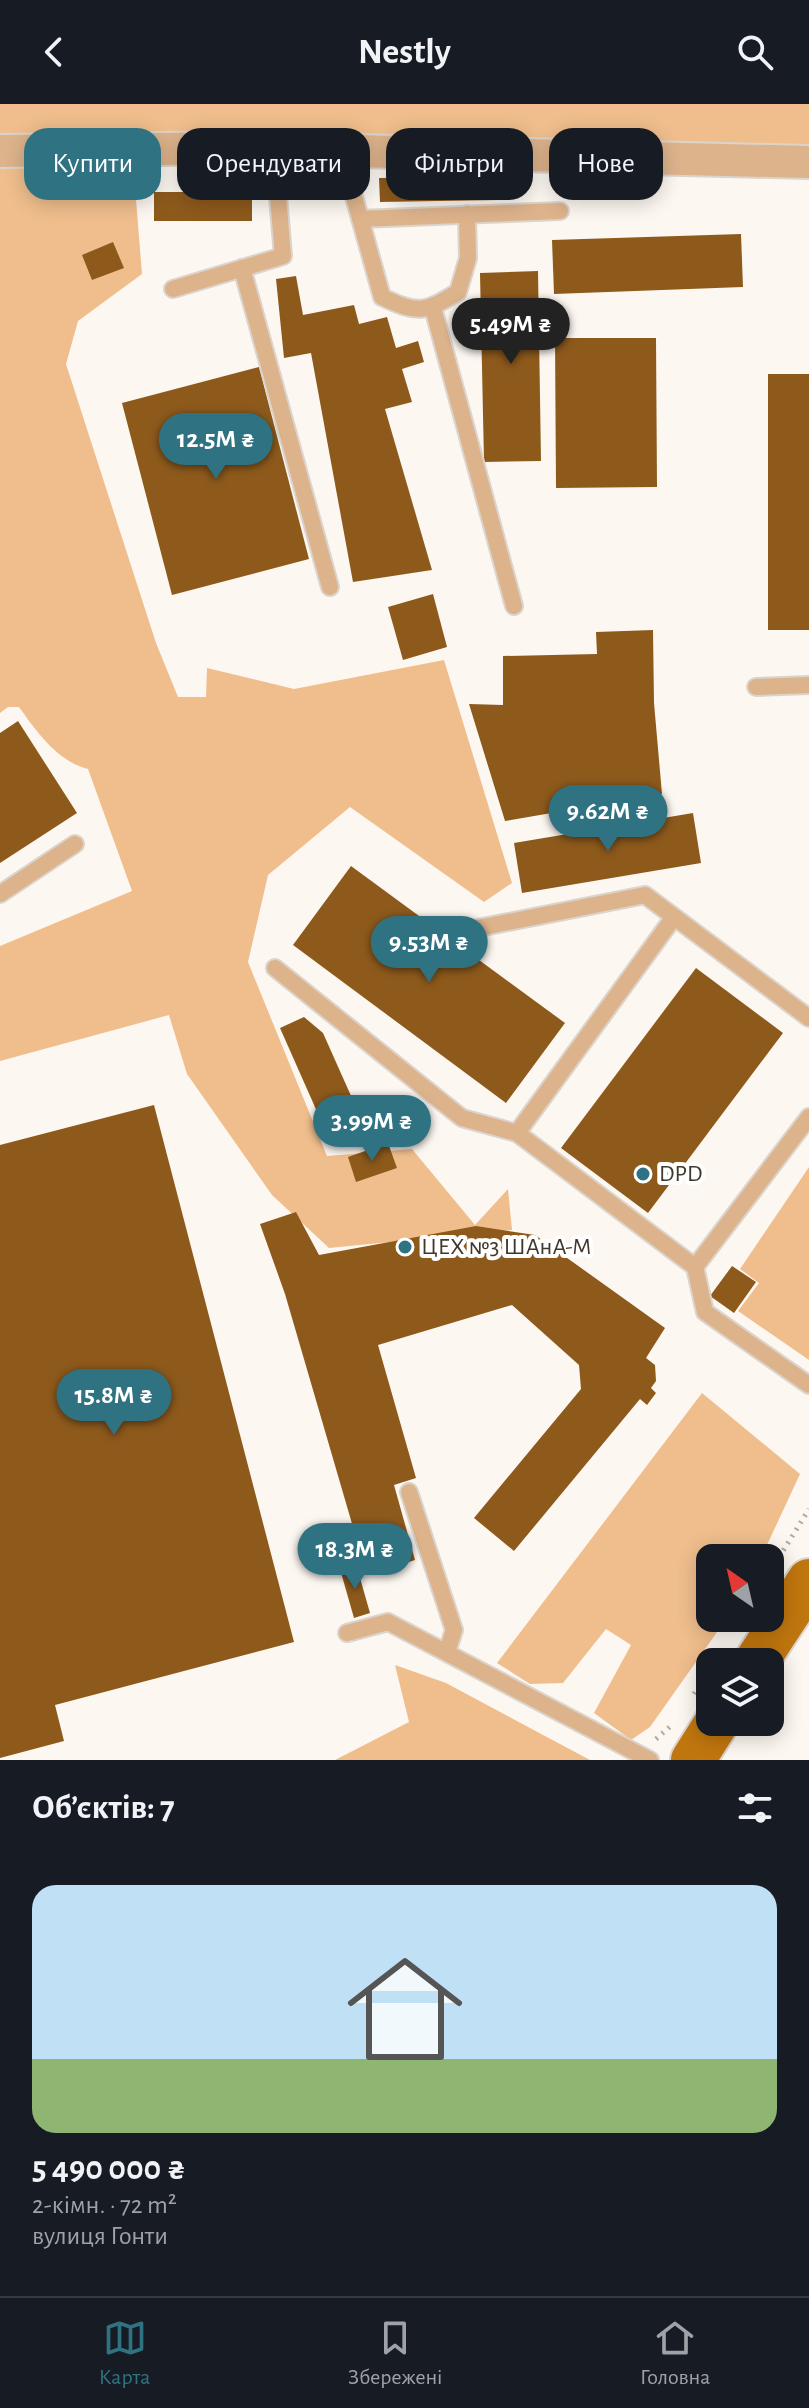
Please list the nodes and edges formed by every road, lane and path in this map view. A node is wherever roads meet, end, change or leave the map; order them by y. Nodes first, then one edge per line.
1 (177, 149) edge
2 (0, 151) edge
3 (370, 151) edge
4 (809, 162) edge
5 (278, 200) edge
6 (355, 200) edge
7 (560, 211) dead end
8 (467, 214) junction
9 (360, 219) junction
10 (242, 268) junction
11 (173, 289) dead end
12 (433, 308) junction
13 (330, 587) dead end
14 (514, 606) dead end
15 (809, 685) edge
16 (756, 687) dead end
17 (75, 844) dead end
18 (0, 894) edge
19 (674, 917) junction
20 (478, 928) dead end
21 (275, 968) dead end
22 (809, 1018) edge
23 (809, 1117) edge
24 (517, 1133) junction
25 (695, 1267) junction
26 (809, 1385) edge
27 (409, 1492) dead end
28 (809, 1509) edge
29 (784, 1549) edge
30 (809, 1581) edge
31 (347, 1633) dead end
32 (765, 1648) edge
33 (447, 1652) junction
34 (708, 1736) edge
35 (650, 1760) edge
36 (693, 1760) edge

1 - 2 street
3 - 4 street
5 - 10 lane
6 - 9 lane
7 - 8 lane
8 - 9 lane
8 - 12 lane
9 - 12 lane
10 - 11 lane
10 - 13 lane
12 - 14 lane
15 - 16 lane
17 - 18 lane
19 - 20 lane
19 - 22 lane
19 - 24 lane
21 - 24 lane
23 - 25 lane
24 - 25 lane
25 - 26 lane
27 - 33 lane
28 - 29 path
30 - 32 main road
31 - 33 lane
33 - 35 lane
34 - 36 main road

